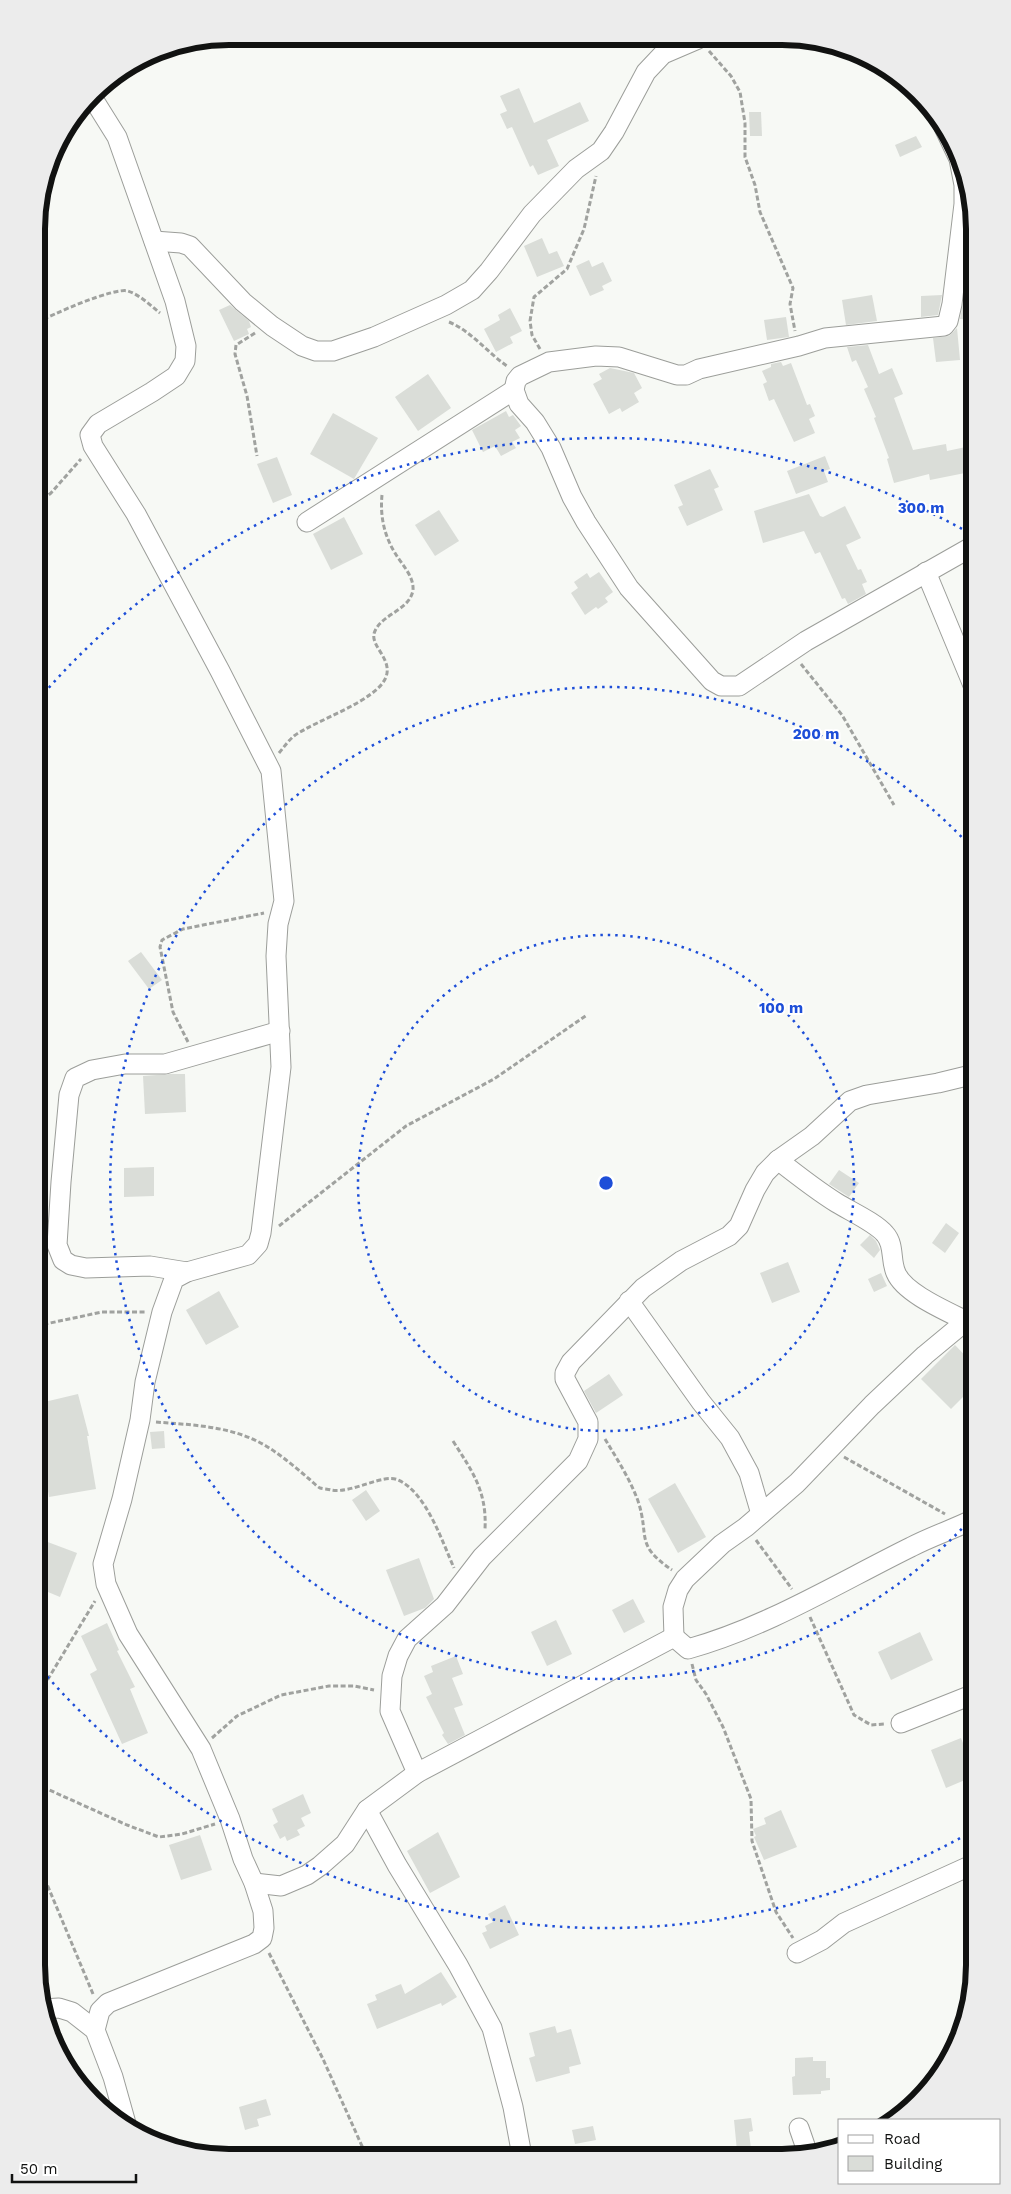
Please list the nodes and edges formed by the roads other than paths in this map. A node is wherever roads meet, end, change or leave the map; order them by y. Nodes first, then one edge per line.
1 (685, 45) edge
2 (96, 102) edge
3 (964, 205) edge
4 (154, 241) junction
5 (517, 383) junction
6 (307, 522) dead end
7 (966, 550) edge
8 (926, 572) junction
9 (966, 668) edge
10 (280, 1032) junction
11 (966, 1076) edge
12 (778, 1160) junction
13 (186, 1272) junction
14 (629, 1301) junction
15 (966, 1321) edge
16 (966, 1326) edge
17 (760, 1514) junction
18 (966, 1523) edge
19 (674, 1637) junction
20 (966, 1697) edge
21 (901, 1723) road end
22 (418, 1773) junction
23 (367, 1810) junction
24 (966, 1868) edge
25 (254, 1882) junction
26 (797, 1953) road end
27 (50, 2009) edge
28 (95, 2030) junction
29 (124, 2116) edge
30 (799, 2128) dead end
31 (806, 2147) edge
32 (521, 2149) edge

1 - 4 street
2 - 4 street
3 - 5 street
4 - 10 street
5 - 6 street
5 - 8 street
7 - 8 street
8 - 9 street
10 - 13 street
10 - 13 street
11 - 12 street
12 - 14 street
12 - 15 street
13 - 25 street
14 - 17 street
14 - 22 street
16 - 17 street
17 - 19 street
18 - 19 street
19 - 22 street
20 - 21 street
22 - 23 street
23 - 25 street
23 - 32 street
24 - 26 street
25 - 28 street
27 - 28 street
28 - 29 street
30 - 31 street

